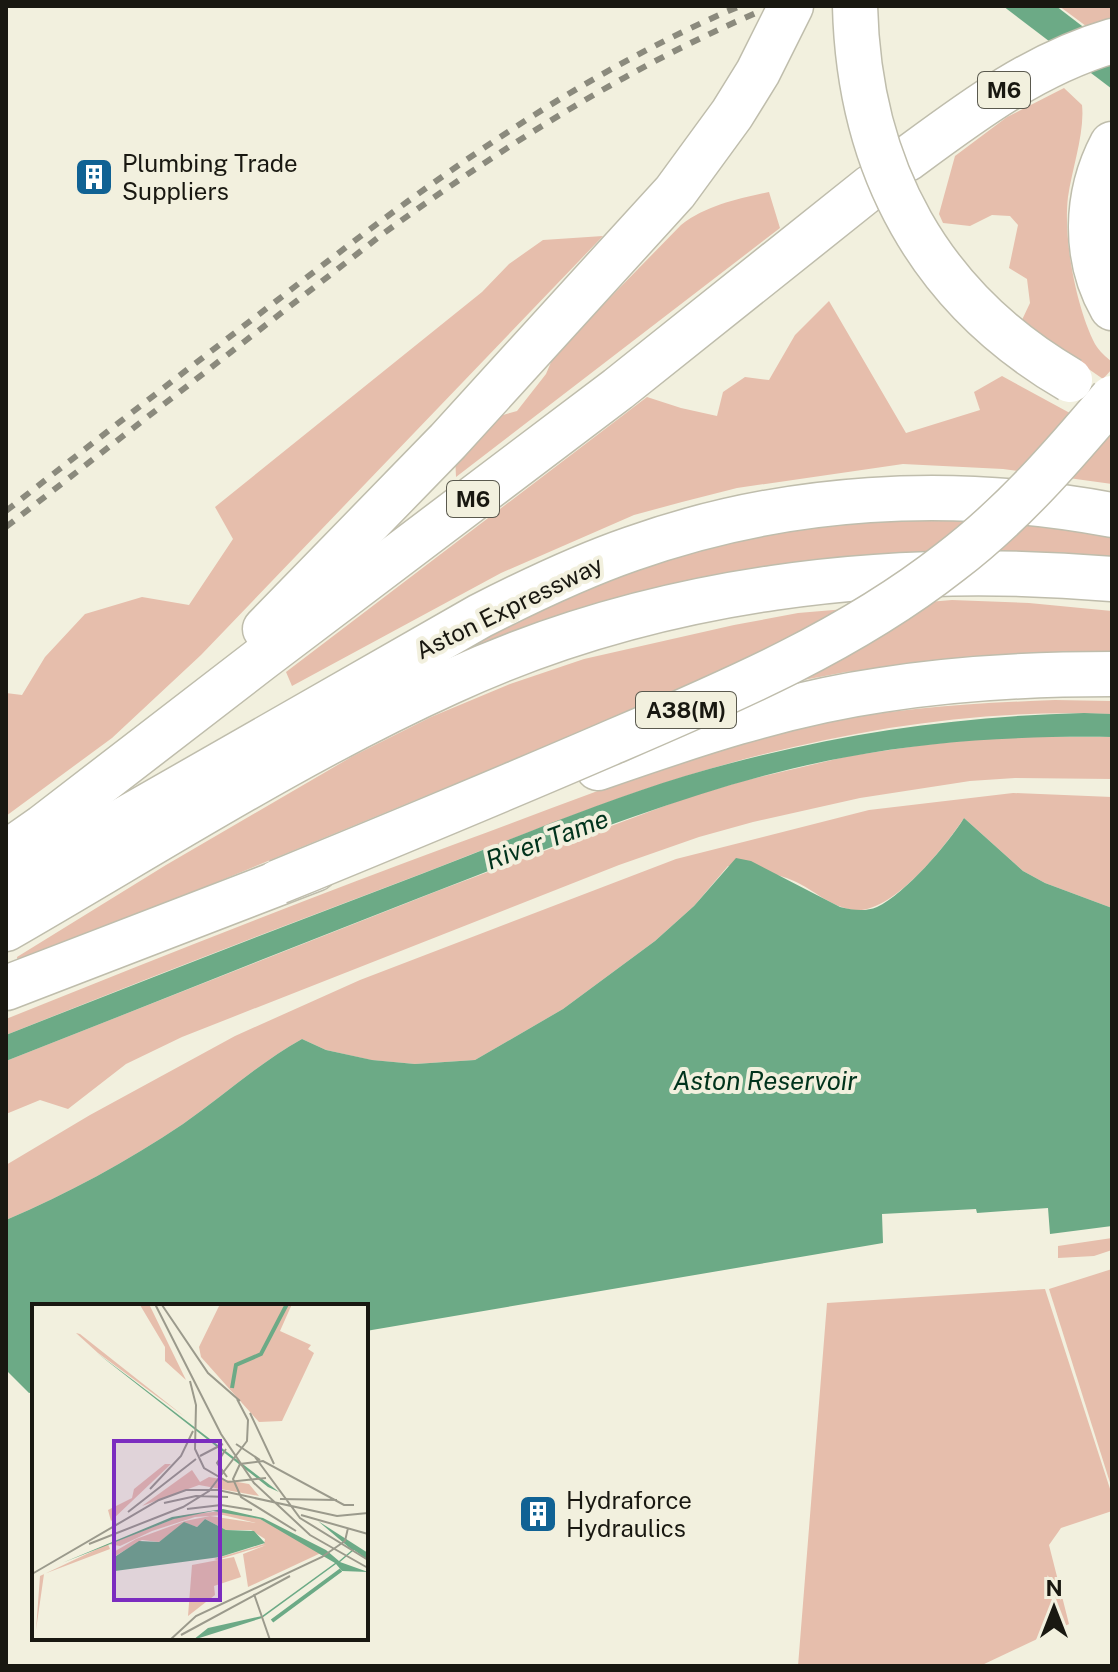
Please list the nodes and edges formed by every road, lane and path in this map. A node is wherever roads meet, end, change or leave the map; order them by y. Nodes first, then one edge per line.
1 (791, 6) edge
2 (855, 6) edge
3 (1112, 41) edge
4 (1112, 144) edge
5 (907, 159) dead end
6 (871, 187) dead end
7 (1104, 290) edge
8 (1112, 400) edge
9 (1112, 515) edge
10 (1112, 579) edge
11 (1112, 674) edge
12 (154, 742) junction
13 (6, 853) edge
14 (58, 858) junction
15 (278, 882) junction
16 (6, 887) edge
17 (6, 929) edge
18 (6, 988) edge

1 - 12 highway, M6
2 - 8 highway, bridge
3 - 5 highway, M6
4 - 7 highway
6 - 12 highway, M6
8 - 15 highway, A38(M), bridge
9 - 14 highway, Aston Expressway
10 - 14 highway, Aston Expressway
11 - 15 highway, A38(M), bridge
12 - 14 highway, M6
13 - 14 highway, M6
14 - 16 highway, Aston Expressway
14 - 17 highway, Aston Expressway
15 - 18 highway, A38(M)

